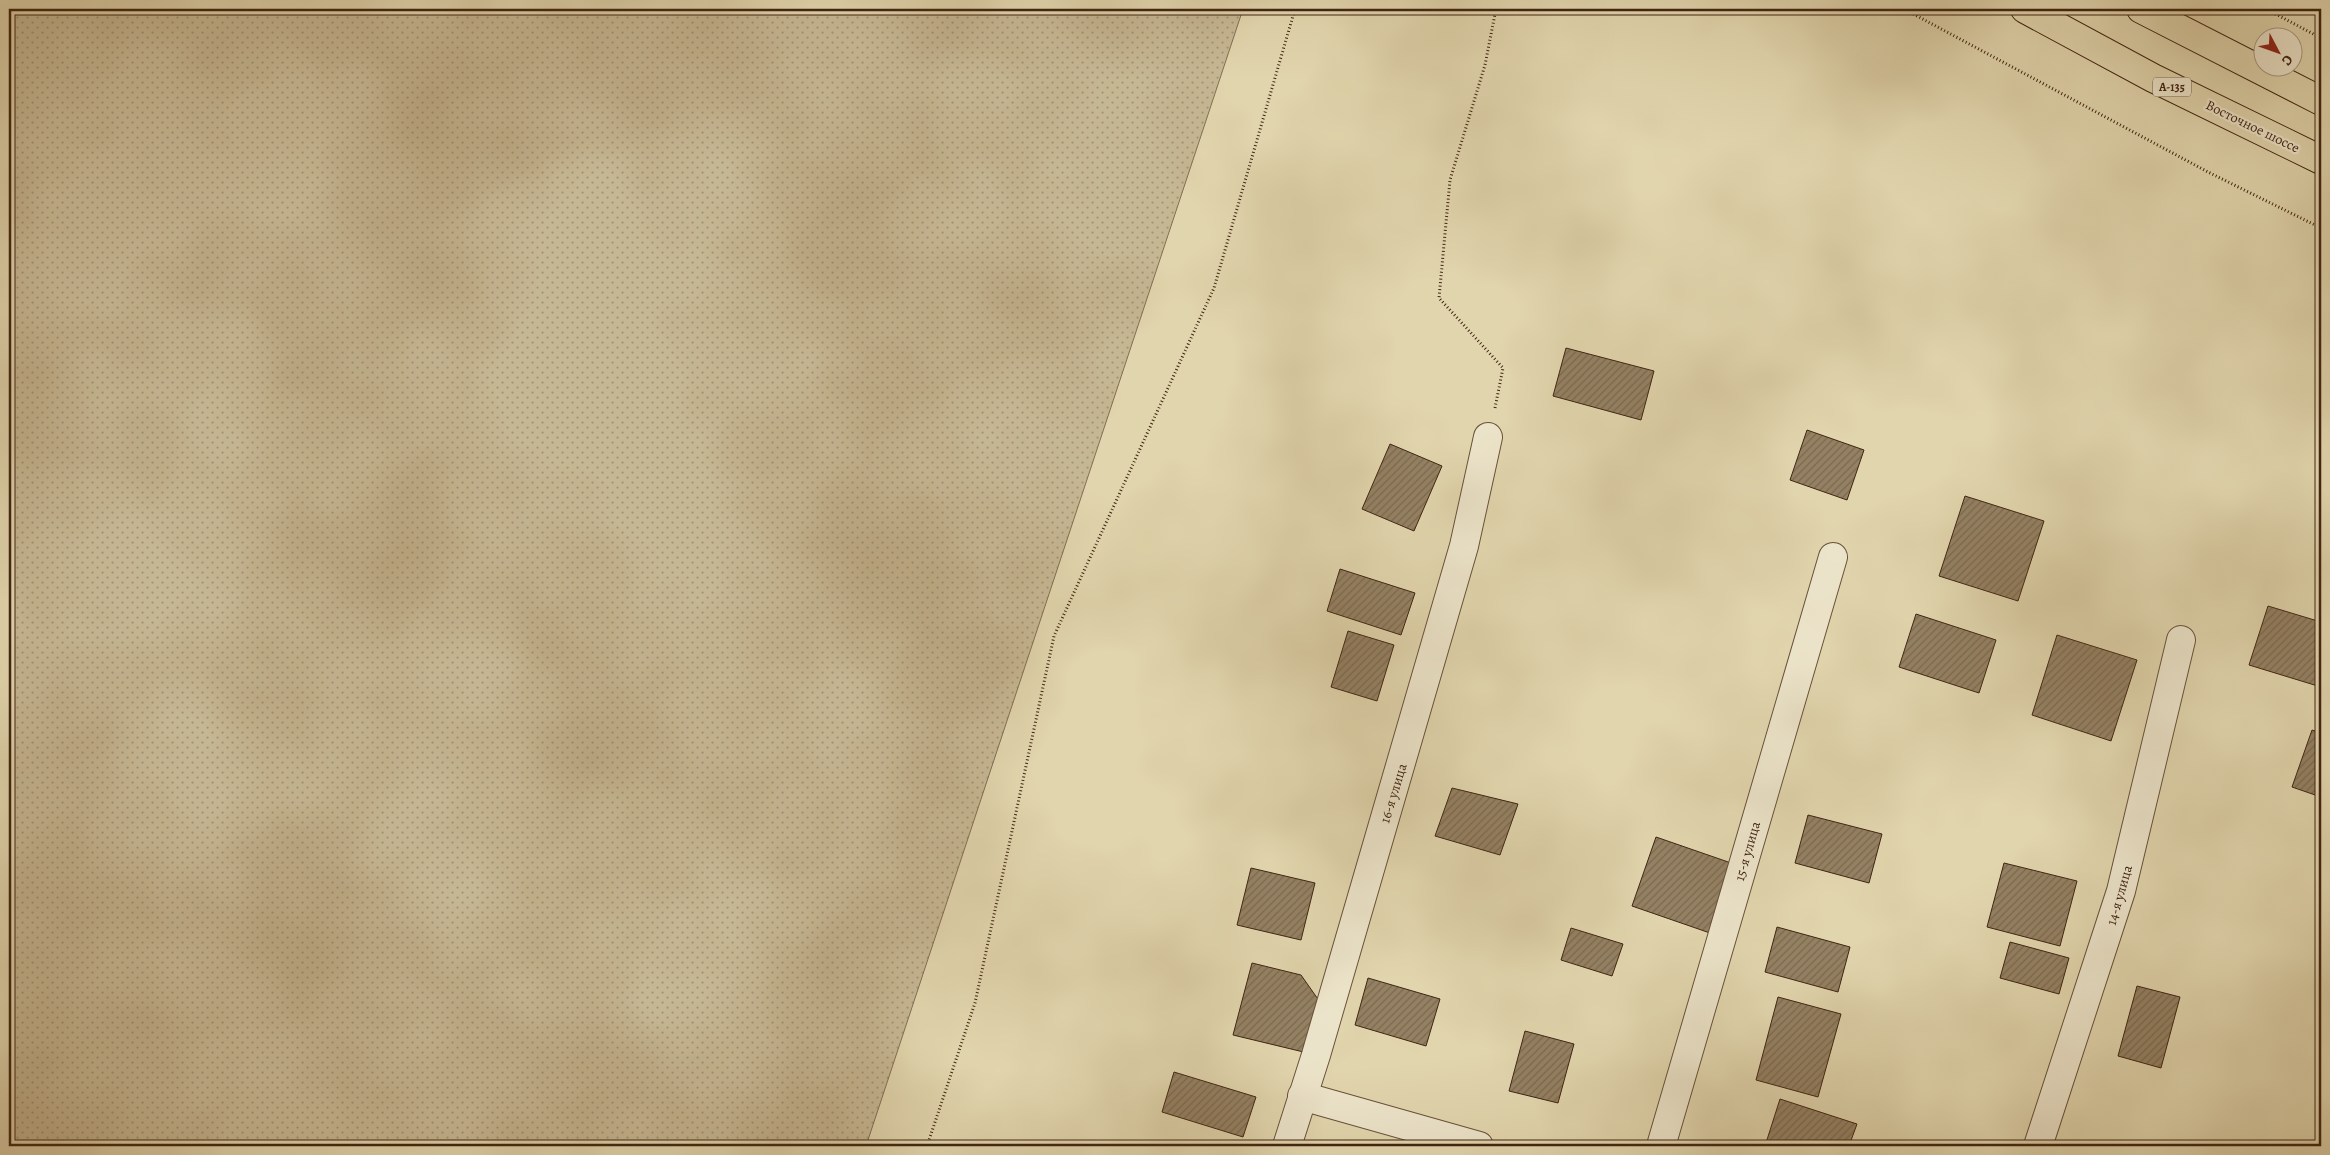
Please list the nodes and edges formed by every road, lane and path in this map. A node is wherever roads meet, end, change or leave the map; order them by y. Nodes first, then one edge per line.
1 (1295, 9) edge
2 (1496, 9) edge
3 (1904, 9) edge
4 (2025, 9) edge
5 (2140, 9) edge
6 (2266, 9) edge
7 (2321, 38) edge
8 (2321, 101) edge
9 (2321, 160) edge
10 (2321, 228) edge
11 (1488, 438) joint
12 (1833, 557) dead end
13 (2181, 640) dead end
14 (1302, 1096) junction
15 (927, 1146) edge
16 (1287, 1146) edge
17 (1479, 1146) edge
18 (1661, 1146) edge
19 (2038, 1146) edge

1 - 15 path
2 - 11 path
3 - 10 path
4 - 9 highway, Восточное шоссе / А-135
5 - 8 highway
6 - 7 path
11 - 14 street, 16-я улица
12 - 18 street, 15-я улица
13 - 19 street, 14-я улица
14 - 16 street, 16-я улица
14 - 17 street

